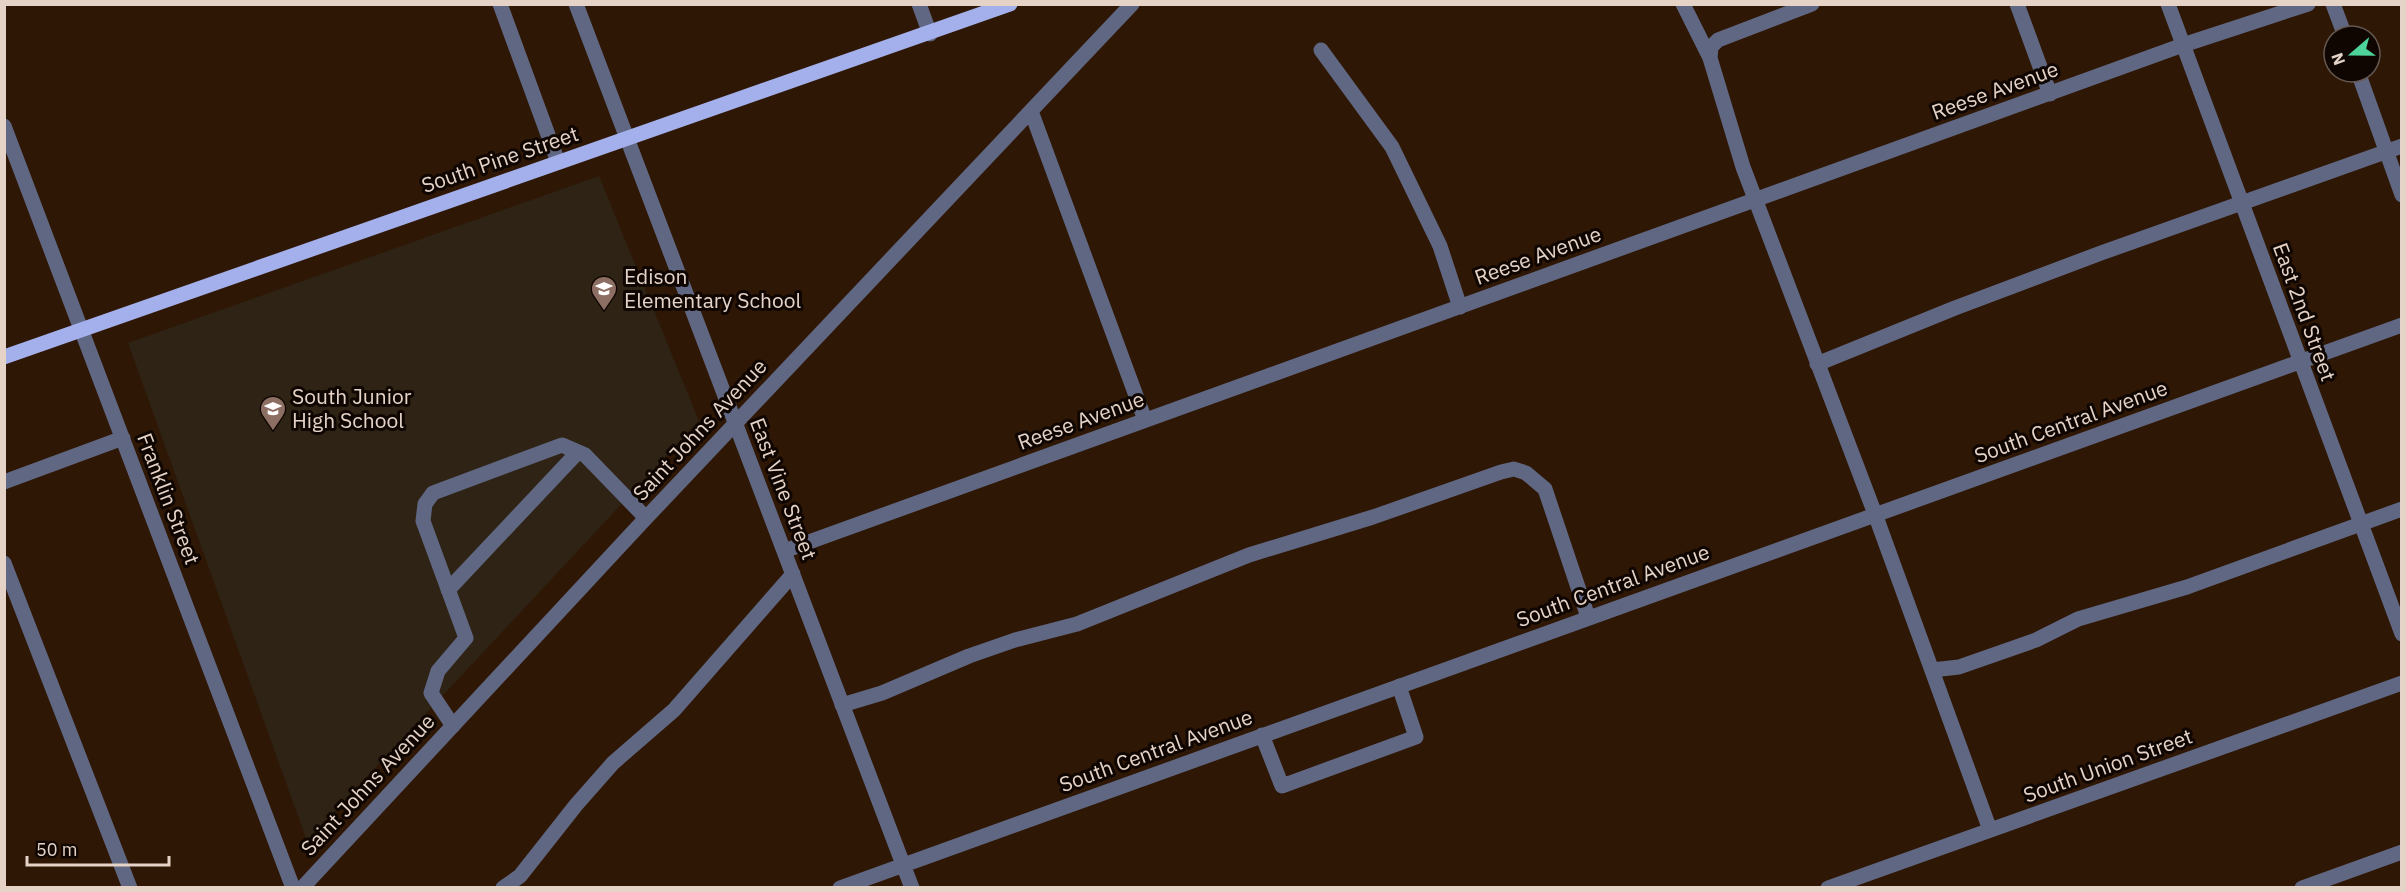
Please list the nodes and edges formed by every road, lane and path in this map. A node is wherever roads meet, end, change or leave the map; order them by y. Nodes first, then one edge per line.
1 (500, 4) edge
2 (576, 4) edge
3 (919, 4) edge
4 (1010, 4) edge
5 (1132, 4) edge
6 (1683, 4) edge
7 (1812, 4) edge
8 (2017, 4) edge
9 (2168, 4) edge
10 (2308, 4) edge
11 (2333, 4) edge
12 (2340, 24) edge
13 (930, 34) junction
14 (2183, 45) junction
15 (1321, 50) dead end
16 (1710, 58) junction
17 (2362, 84) edge
18 (2050, 93) junction
19 (1031, 111) junction
20 (4, 126) edge
21 (627, 138) junction
22 (2402, 146) edge
23 (2385, 151) junction
24 (558, 162) junction
25 (2402, 195) edge
26 (1755, 200) junction
27 (2242, 203) junction
28 (1460, 306) junction
29 (2402, 325) edge
30 (81, 329) junction
31 (4, 357) edge
32 (2301, 362) junction
33 (1817, 364) junction
34 (1145, 420) junction
35 (735, 424) junction
36 (123, 438) junction
37 (581, 453) junction
38 (4, 482) edge
39 (2402, 509) edge
40 (1875, 514) junction
41 (645, 518) junction
42 (2361, 523) junction
43 (784, 551) junction
44 (4, 564) edge
45 (793, 574) junction
46 (448, 590) junction
47 (1588, 617) junction
48 (2402, 633) edge
49 (1932, 670) junction
50 (2402, 683) edge
51 (1399, 686) junction
52 (842, 705) junction
53 (453, 726) junction
54 (1262, 735) junction
55 (1990, 830) junction
56 (2402, 852) edge
57 (904, 866) junction
58 (130, 888) edge
59 (293, 888) edge
60 (302, 888) edge
61 (502, 888) edge
62 (840, 888) edge
63 (912, 888) edge
64 (1828, 888) edge
65 (2302, 888) edge

1 - 24 street
2 - 21 street, East Vine Street
3 - 13 street
4 - 13 main road, South Pine Street
5 - 19 street, Saint Johns Avenue
6 - 16 street
7 - 16 street
8 - 18 street
9 - 14 street, East 2nd Street
10 - 14 street, Reese Avenue
11 - 12 street
13 - 21 main road, South Pine Street
14 - 18 street, Reese Avenue
14 - 27 street, East 2nd Street
15 - 28 street
16 - 26 street
17 - 23 street
18 - 26 street, Reese Avenue
19 - 34 street
19 - 35 street, Saint Johns Avenue
20 - 30 street, Franklin Street
21 - 24 main road, South Pine Street
21 - 35 street, East Vine Street
22 - 23 street
23 - 25 street
23 - 27 street
24 - 30 main road, South Pine Street
26 - 28 street, Reese Avenue
26 - 33 street
27 - 32 street, East 2nd Street
27 - 33 street
28 - 34 street, Reese Avenue
29 - 32 street, South Central Avenue
30 - 31 main road, South Pine Street
30 - 36 street, Franklin Street
32 - 40 street, South Central Avenue
32 - 42 street, East 2nd Street
33 - 40 street
34 - 43 street, Reese Avenue
35 - 41 street, Saint Johns Avenue
35 - 43 street, East Vine Street
36 - 38 street
36 - 59 street, Franklin Street
37 - 41 street
37 - 46 street
37 - 46 street
39 - 42 street
40 - 47 street, South Central Avenue
40 - 49 street
41 - 53 street, Saint Johns Avenue
42 - 48 street, East 2nd Street
42 - 49 street
43 - 45 street, East Vine Street
44 - 58 street
45 - 52 street, East Vine Street
45 - 61 street
46 - 53 street
47 - 51 street, South Central Avenue
47 - 52 street
49 - 55 street
50 - 55 street, South Union Street
51 - 54 street, South Central Avenue
51 - 54 street
52 - 57 street, East Vine Street
53 - 60 street, Saint Johns Avenue
54 - 57 street, South Central Avenue
55 - 64 street, South Union Street
56 - 65 street
57 - 62 street, South Central Avenue
57 - 63 street, East Vine Street

